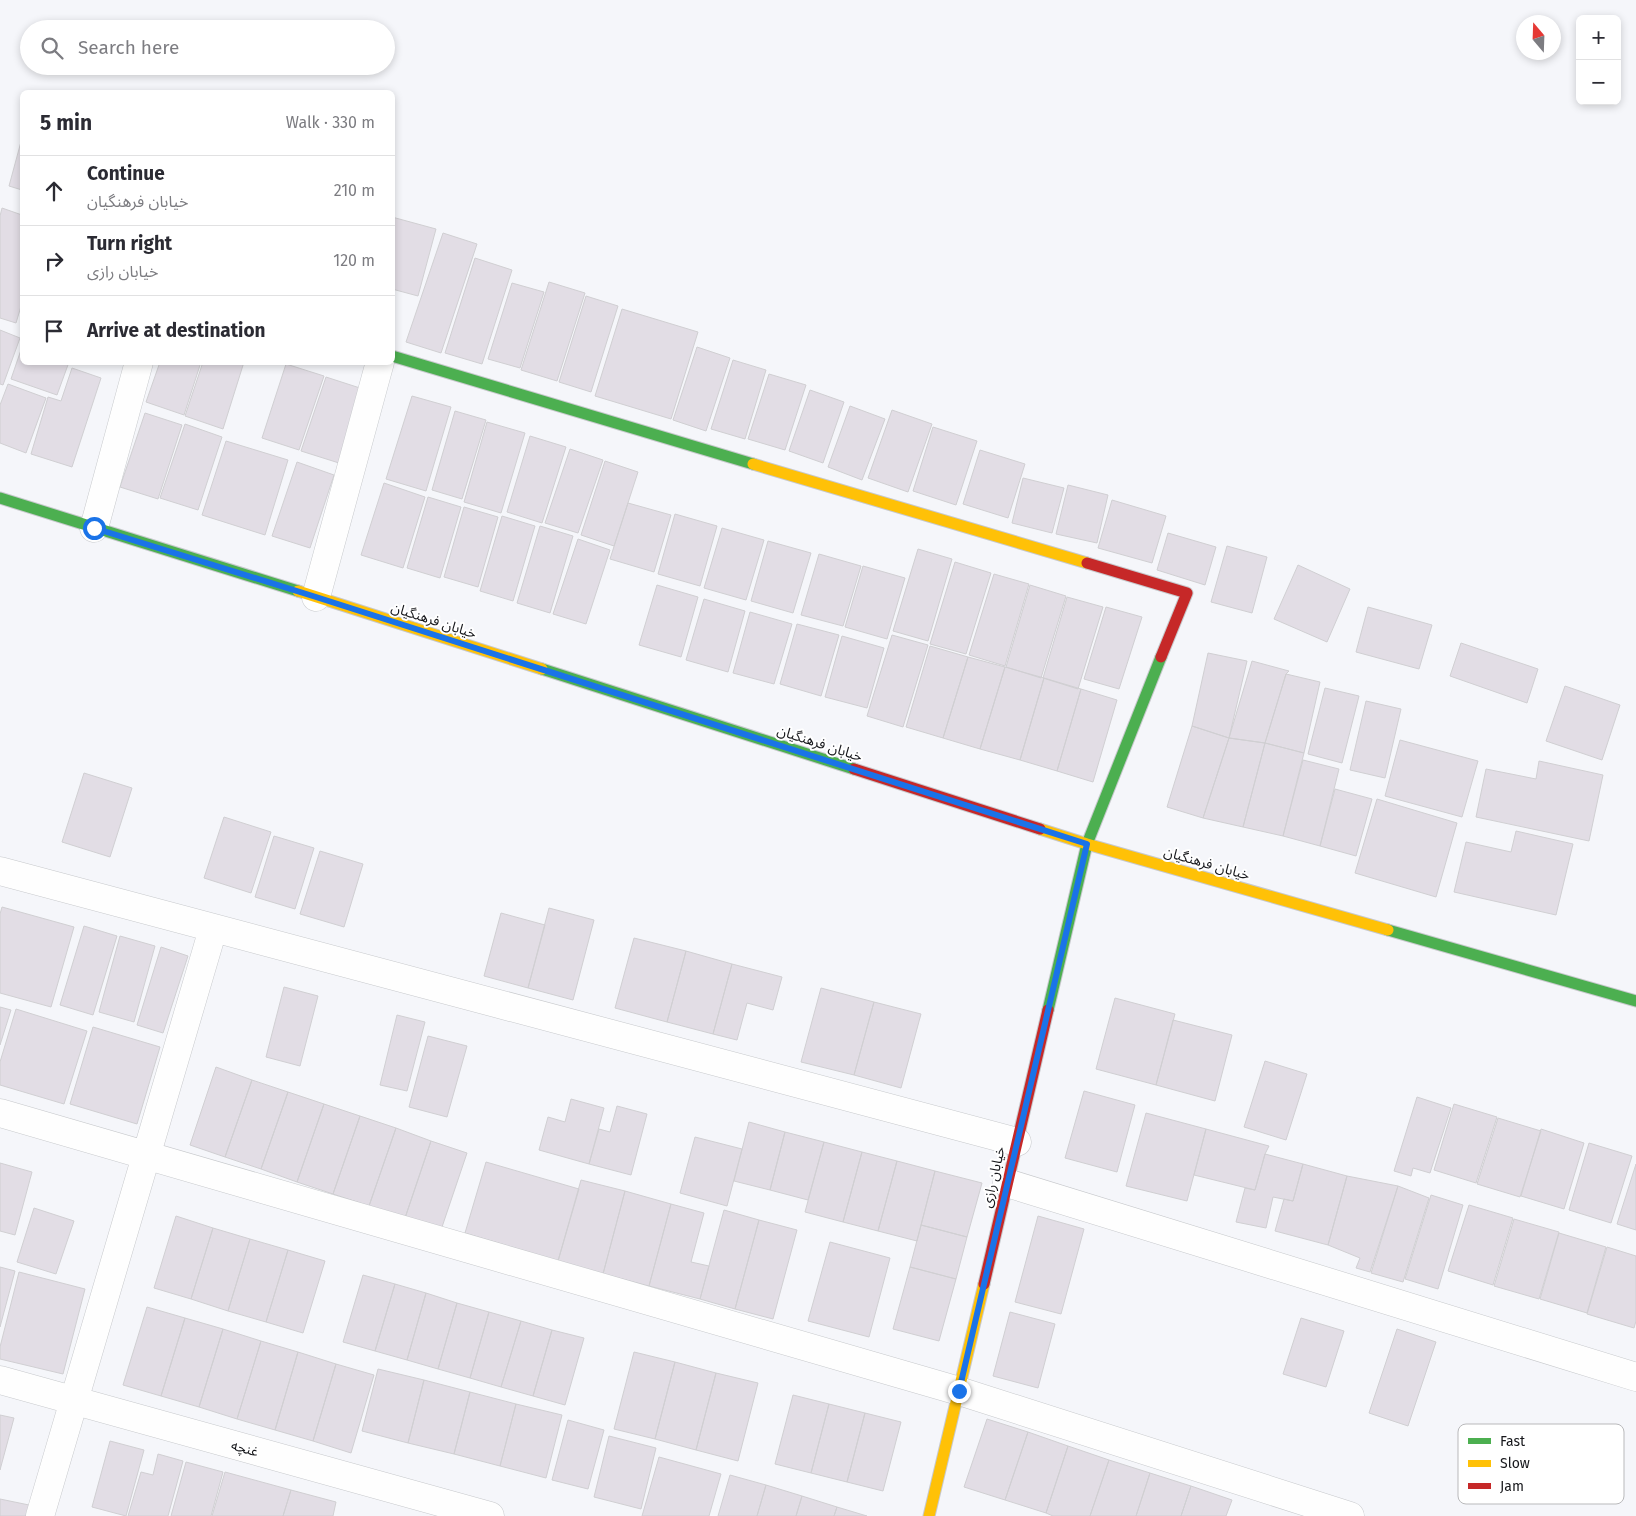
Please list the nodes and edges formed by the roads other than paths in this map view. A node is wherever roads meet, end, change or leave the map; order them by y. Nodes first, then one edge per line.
1 (395, 357) edge
2 (138, 365) edge
3 (379, 365) edge
4 (0, 498) edge
5 (94, 528) junction
6 (316, 597) junction
7 (1087, 844) junction
8 (0, 871) edge
9 (212, 928) junction
10 (1636, 1001) edge
11 (0, 1113) edge
12 (1017, 1142) junction
13 (146, 1155) junction
14 (1007, 1184) junction
15 (1636, 1377) edge
16 (0, 1380) edge
17 (959, 1391) junction
18 (74, 1400) junction
19 (40, 1516) edge
20 (490, 1516) edge
21 (929, 1516) edge
22 (1350, 1516) edge

1 - 7 street, خیابان رازی
2 - 5 street
3 - 6 street
4 - 5 street, خیابان فرهنگیان
5 - 6 street, خیابان فرهنگیان
6 - 7 street, خیابان فرهنگیان
7 - 10 street, خیابان فرهنگیان
7 - 12 street, خیابان رازی
8 - 9 street
9 - 12 street
9 - 13 street
11 - 13 street
12 - 14 street, خیابان رازی
13 - 17 street
13 - 18 street
14 - 15 street
14 - 17 street, خیابان رازی
16 - 18 street, غنچه
17 - 21 street, خیابان رازی
17 - 22 street
18 - 19 street
18 - 20 street, غنچه

